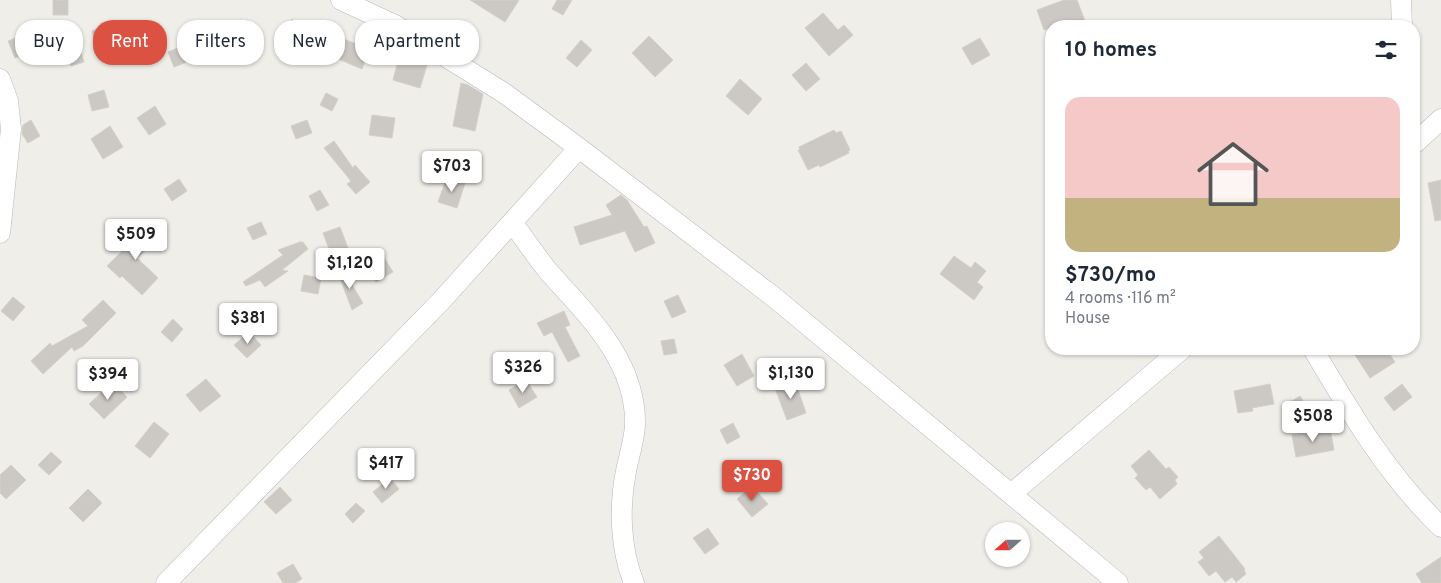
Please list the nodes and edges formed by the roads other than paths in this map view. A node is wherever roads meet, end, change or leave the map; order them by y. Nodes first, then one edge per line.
1 (341, 0) edge
2 (1401, 0) edge
3 (1402, 20) edge
4 (0, 79) edge
5 (1441, 120) edge
6 (1420, 139) edge
7 (579, 148) junction
8 (512, 222) junction
9 (0, 233) edge
10 (1175, 355) edge
11 (1318, 355) edge
12 (1011, 494) junction
13 (1441, 527) edge
14 (166, 583) edge
15 (634, 583) edge
16 (1118, 583) edge

1 - 7 street
2 - 3 street
4 - 9 street
5 - 6 street
7 - 8 street
7 - 12 street
8 - 14 street
8 - 15 street
10 - 12 street
11 - 13 street
12 - 16 street

